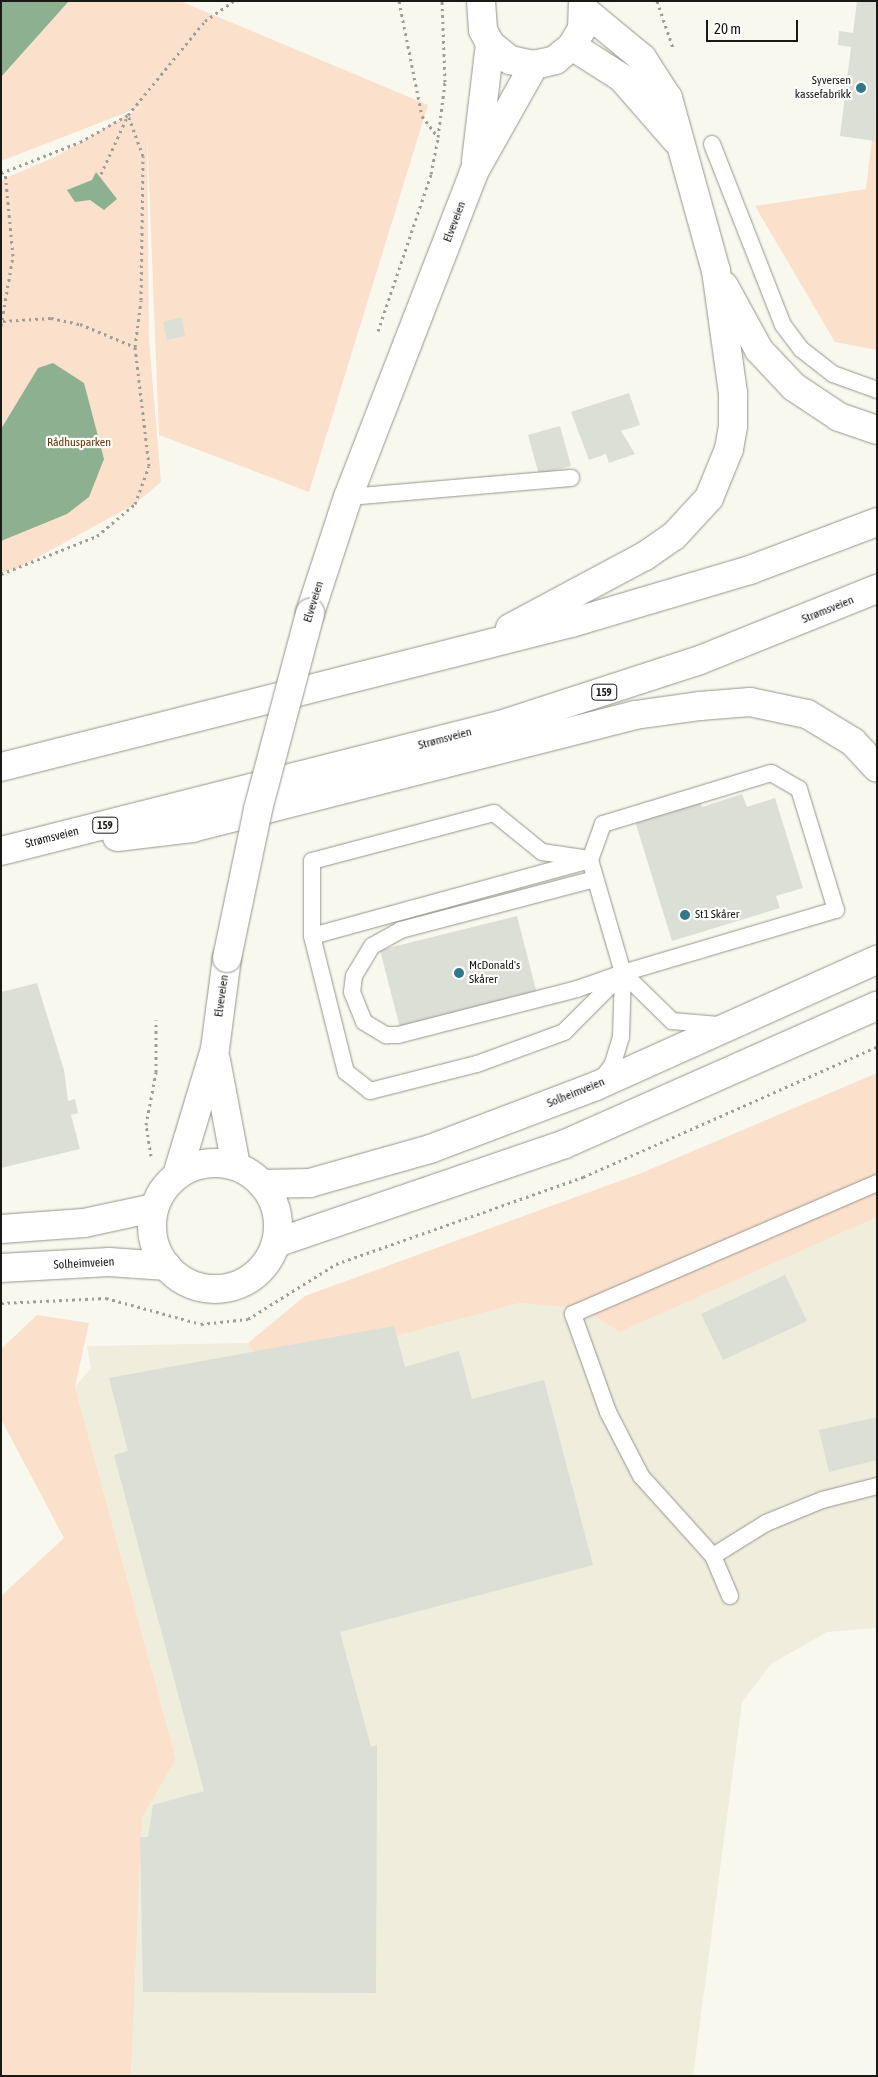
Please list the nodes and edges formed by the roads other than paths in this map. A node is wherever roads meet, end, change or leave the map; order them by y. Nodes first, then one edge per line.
1 (481, 1) edge
2 (583, 6) edge
3 (490, 44) junction
4 (572, 46) junction
5 (534, 65) junction
6 (677, 141) junction
7 (712, 144) dead end
8 (474, 172) junction
9 (716, 271) junction
10 (877, 390) edge
11 (877, 430) edge
12 (571, 478) dead end
13 (348, 497) junction
14 (877, 522) edge
15 (877, 589) edge
16 (466, 650) junction
17 (1, 767) edge
18 (877, 768) edge
19 (1, 851) edge
20 (590, 860) junction
21 (595, 879) junction
22 (312, 936) junction
23 (877, 960) edge
24 (623, 973) junction
25 (877, 1006) edge
26 (736, 1024) junction
27 (215, 1049) junction
28 (596, 1086) junction
29 (236, 1166) junction
30 (178, 1175) junction
31 (877, 1183) edge
32 (262, 1184) junction
33 (154, 1208) junction
34 (1, 1229) edge
35 (276, 1242) junction
36 (167, 1266) junction
37 (1, 1268) edge
38 (877, 1486) edge
39 (712, 1556) junction
40 (730, 1596) dead end

1 - 3 main road, Elveveien
2 - 4 main road
2 - 6 main road
3 - 5 main road
3 - 8 main road, Elveveien
4 - 5 main road
4 - 6 main road
5 - 8 main road, Elveveien
6 - 9 main road
7 - 10 lane
8 - 13 main road, Elveveien
9 - 11 main road
9 - 16 main road
12 - 13 lane
13 - 27 main road, Elveveien, bridge
14 - 16 main road
15 - 19 main road, Strømsveien / 159
16 - 17 main road
18 - 19 main road
20 - 21 lane
20 - 22 lane
20 - 22 lane
20 - 24 lane
21 - 24 lane
21 - 24 lane
22 - 24 lane
23 - 26 main road, Solheimveien
24 - 26 lane
24 - 28 lane
25 - 35 main road
26 - 28 main road, Solheimveien
27 - 29 main road, Elveveien
27 - 30 main road, Elveveien
28 - 32 main road, Solheimveien
29 - 30 main road
29 - 32 main road
30 - 33 main road
31 - 39 lane
32 - 35 main road
33 - 34 main road
33 - 36 main road
35 - 36 main road
36 - 37 main road, Solheimveien
38 - 39 lane
39 - 40 lane

